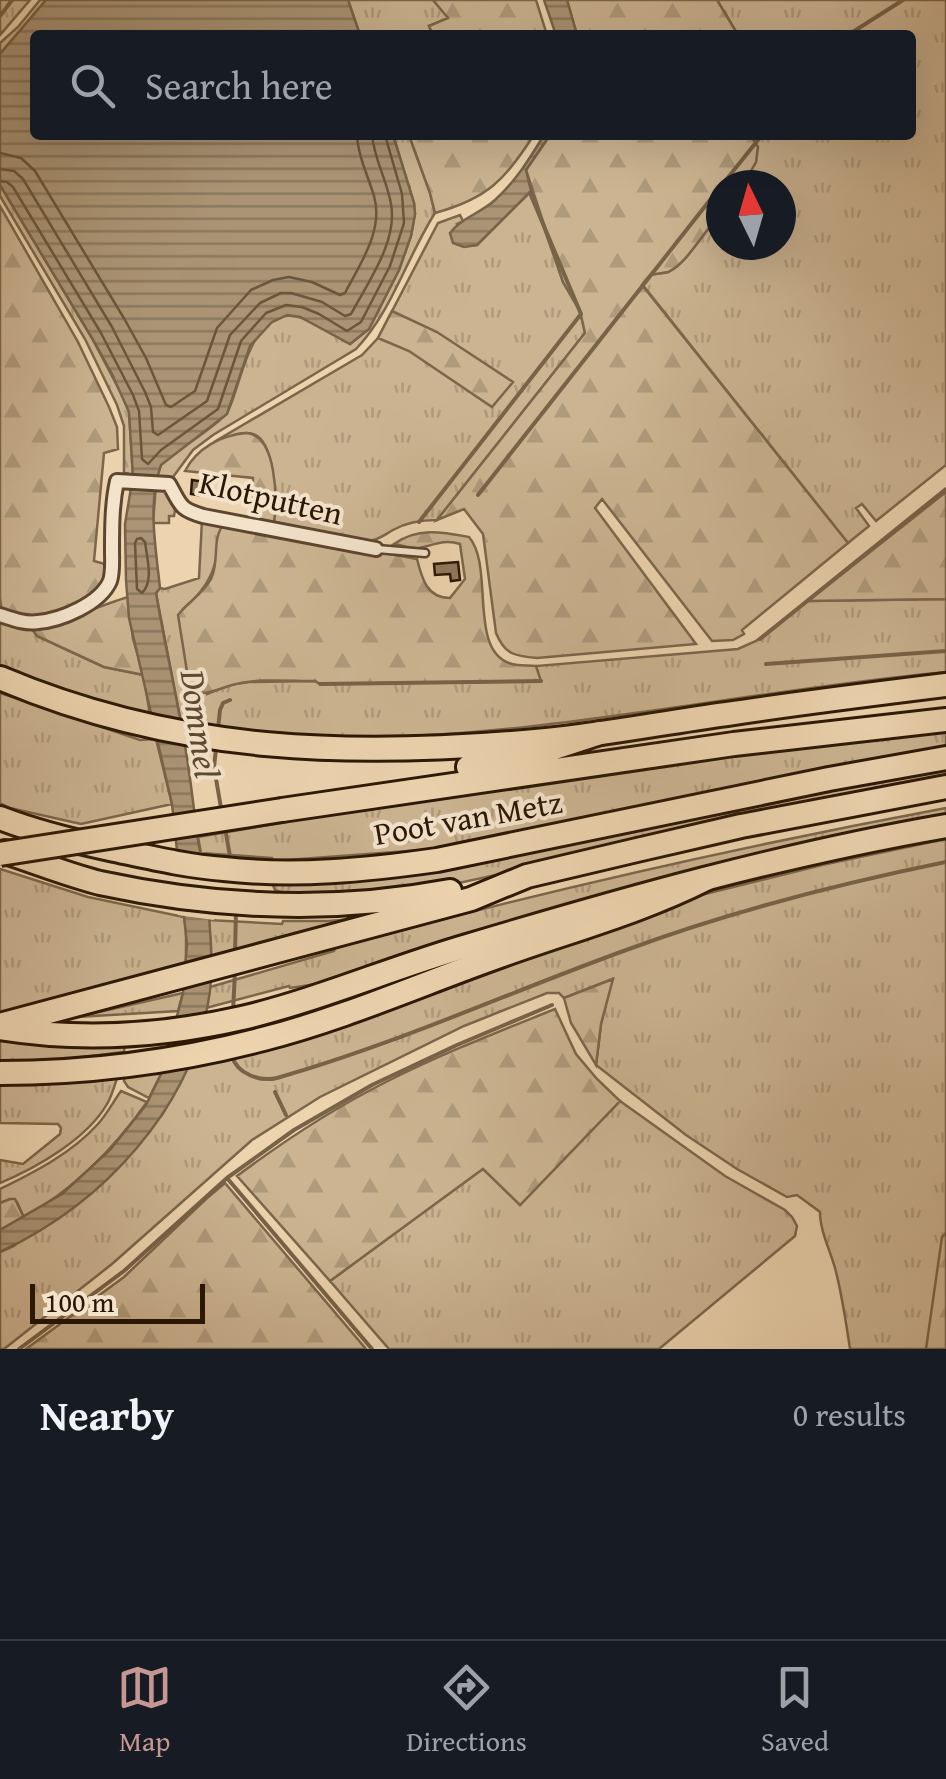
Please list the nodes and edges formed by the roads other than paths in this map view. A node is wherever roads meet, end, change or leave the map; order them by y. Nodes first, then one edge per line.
1 (376, 550) joint
2 (425, 553) dead end
3 (0, 615) edge
4 (0, 678) edge
5 (946, 685) edge
6 (946, 720) edge
7 (600, 733) junction
8 (946, 758) edge
9 (946, 788) edge
10 (282, 810) junction
11 (0, 818) edge
12 (946, 826) edge
13 (0, 853) edge
14 (528, 876) junction
15 (706, 879) junction
16 (0, 1026) edge
17 (0, 1073) edge

1 - 2 lane, Klotputten
1 - 3 street, Klotputten
4 - 7 highway, Poot van Metz
5 - 7 highway
6 - 10 highway
7 - 10 highway
8 - 11 highway, Poot van Metz
9 - 14 highway
10 - 13 highway, bridge
12 - 15 highway
13 - 14 highway, Poot van Metz
14 - 16 highway
15 - 16 highway
15 - 17 highway

